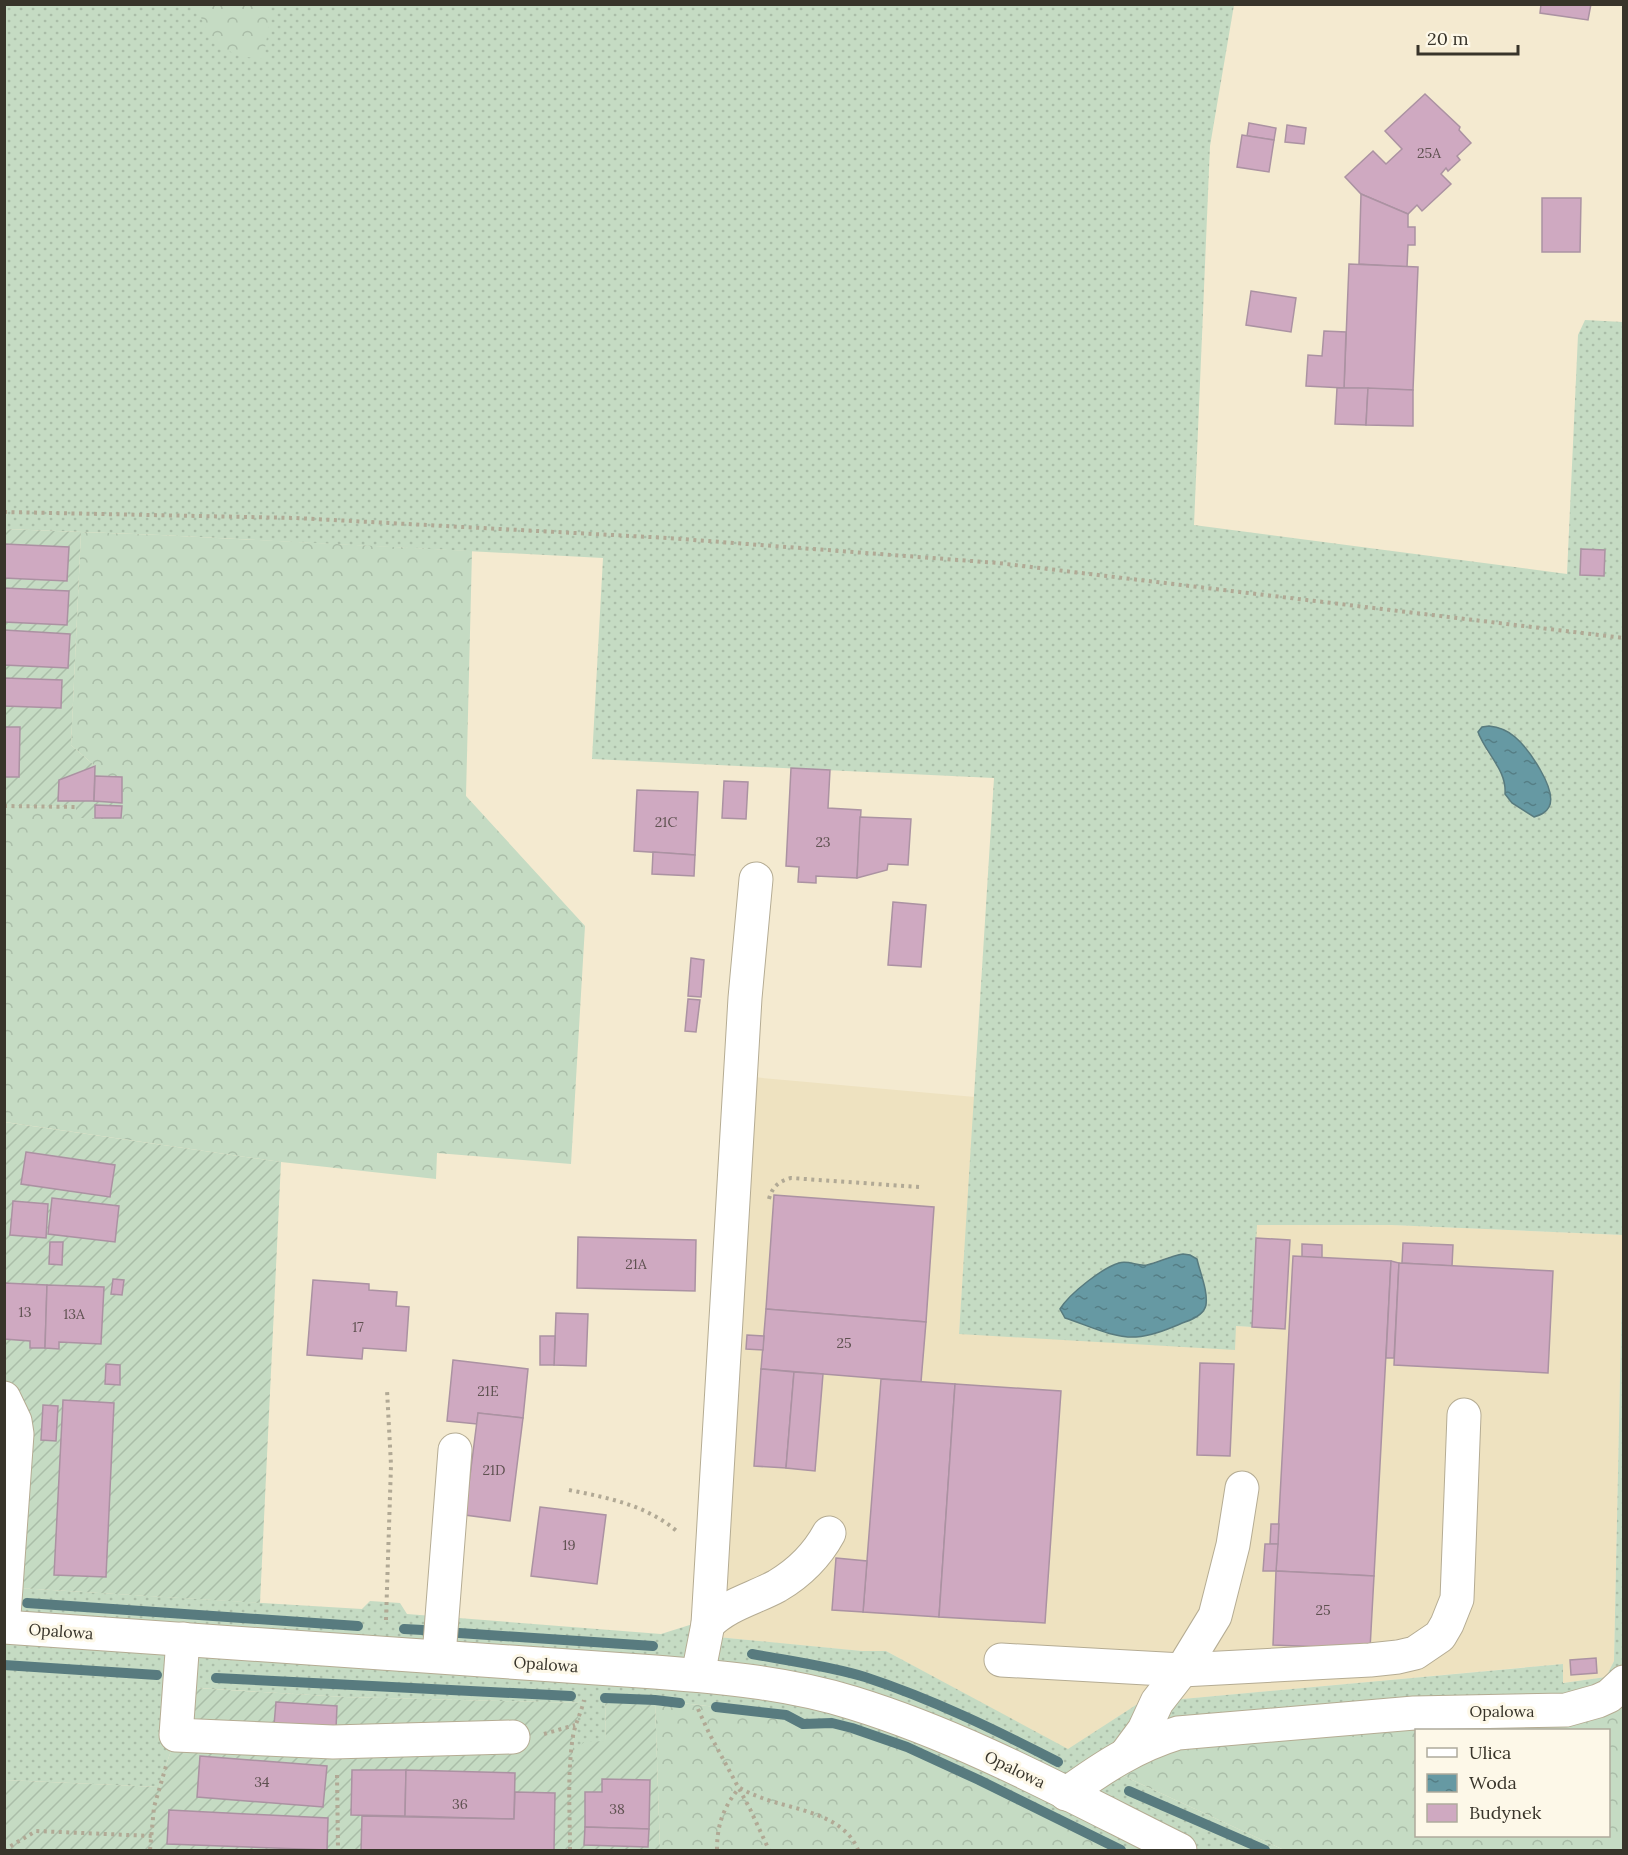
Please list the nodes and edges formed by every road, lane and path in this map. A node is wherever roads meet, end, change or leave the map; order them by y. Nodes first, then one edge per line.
1 (4, 512) edge
2 (1623, 638) edge
3 (4, 806) edge
4 (76, 807) dead end
5 (756, 879) dead end
6 (919, 1187) dead end
7 (768, 1205) dead end
8 (387, 1390) dead end
9 (4, 1398) edge
10 (1464, 1415) dead end
11 (455, 1450) dead end
12 (1242, 1488) dead end
13 (569, 1491) dead end
14 (829, 1533) dead end
15 (686, 1540) dead end
16 (4, 1615) edge
17 (708, 1624) junction
18 (4, 1627) edge
19 (183, 1639) junction
20 (383, 1653) junction
21 (439, 1656) junction
22 (1001, 1660) dead end
23 (586, 1666) junction
24 (1182, 1670) junction
25 (698, 1675) junction
26 (1623, 1682) edge
27 (176, 1736) junction
28 (513, 1737) dead end
29 (333, 1742) junction
30 (1127, 1753) junction
31 (739, 1788) junction
32 (1066, 1794) junction
33 (152, 1836) junction
34 (4, 1850) edge
35 (150, 1851) edge
36 (338, 1851) edge
37 (570, 1851) edge
38 (717, 1851) edge
39 (769, 1851) edge
40 (858, 1851) edge
41 (1179, 1851) edge

1 - 2 path
3 - 4 path
5 - 17 street
6 - 7 path
8 - 20 path
9 - 16 street
10 - 24 street
11 - 21 street
12 - 24 street
13 - 15 path
14 - 17 street
17 - 25 street
18 - 19 street, Opalowa
19 - 20 street, Opalowa
19 - 27 street
20 - 21 street, Opalowa
21 - 23 street, Opalowa
22 - 24 street
23 - 25 street, Opalowa
23 - 37 path
24 - 30 street
25 - 31 path
25 - 32 street, Opalowa
26 - 30 street, Opalowa
27 - 29 street
27 - 33 path
28 - 29 street
29 - 36 path
30 - 32 street, Opalowa
31 - 38 path
31 - 39 path
31 - 40 path
32 - 41 street, Opalowa
33 - 34 path
33 - 35 path

